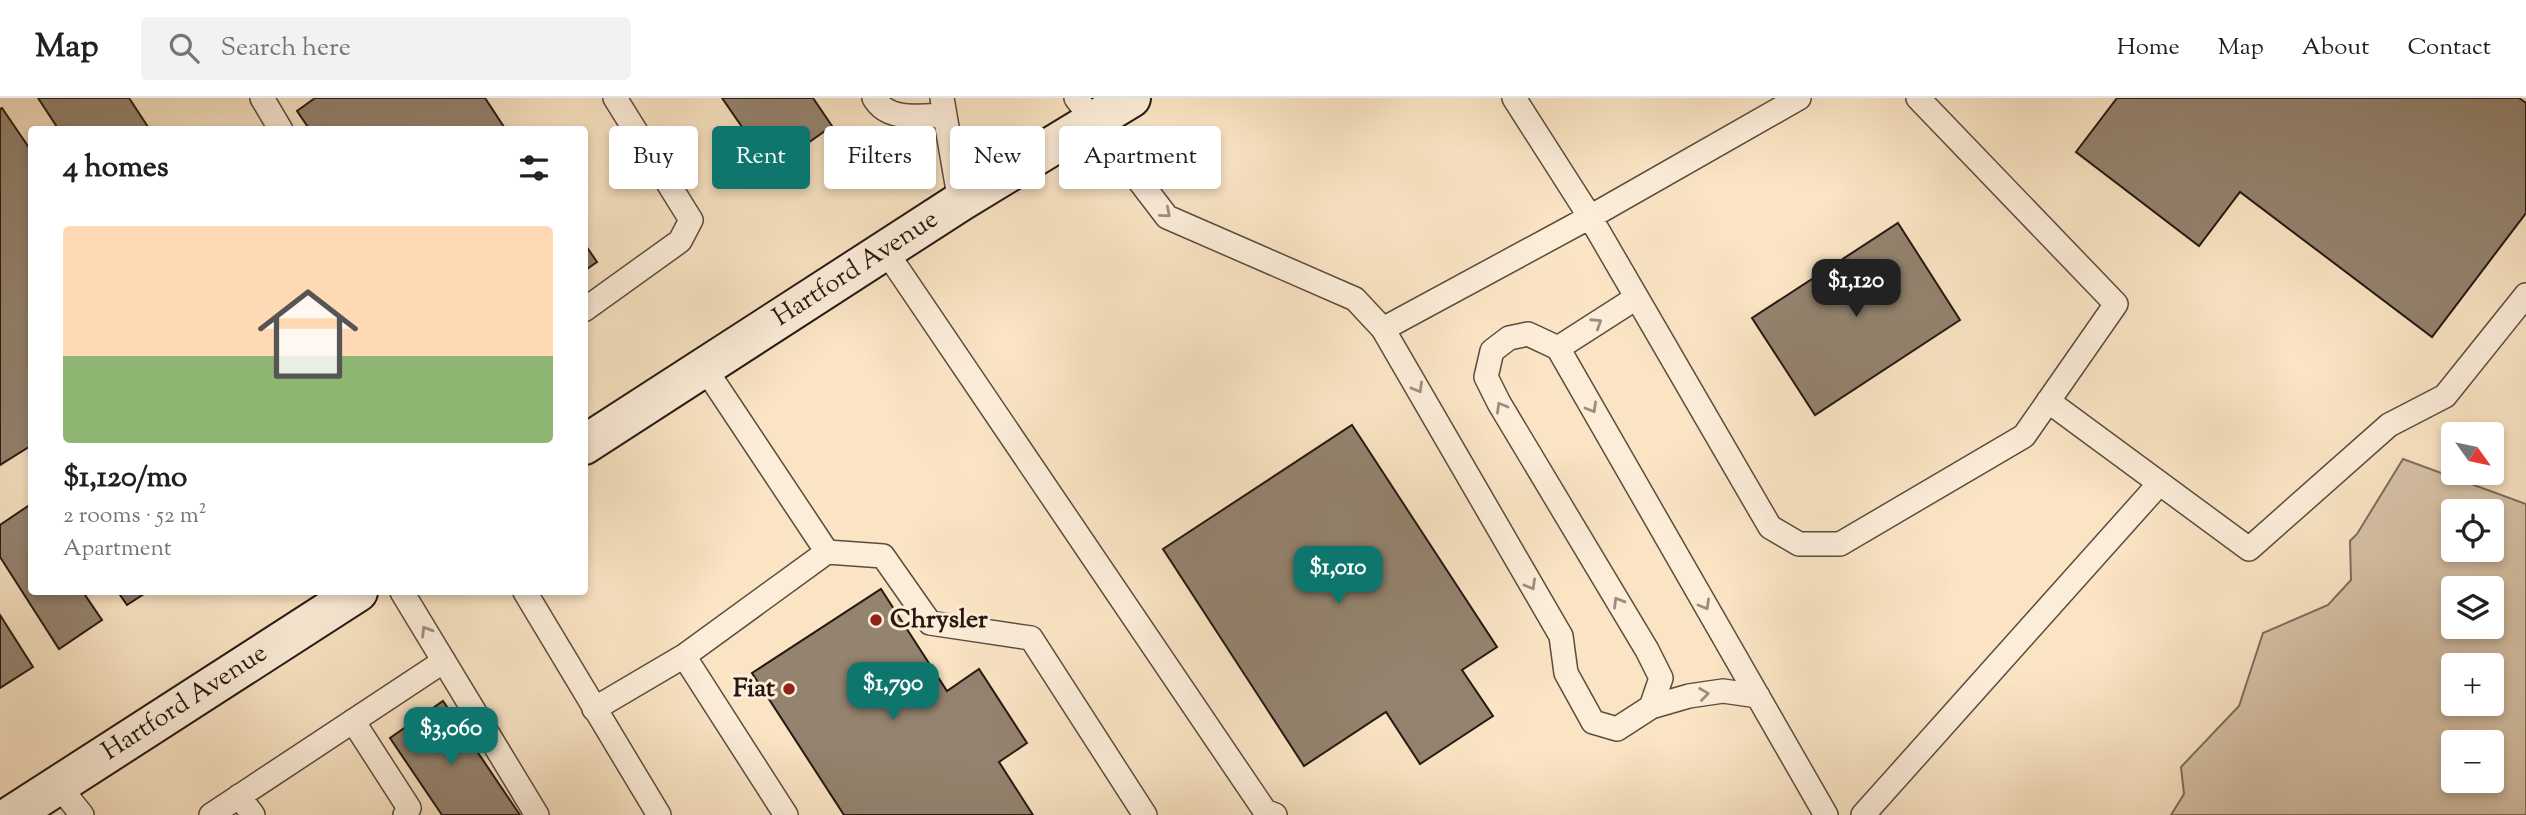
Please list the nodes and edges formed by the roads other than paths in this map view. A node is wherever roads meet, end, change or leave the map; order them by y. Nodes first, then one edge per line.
1 (262, 98) edge
2 (615, 98) edge
3 (874, 98) edge
4 (1131, 98) edge
5 (1514, 98) edge
6 (1798, 98) edge
7 (1918, 98) edge
8 (943, 106) edge
9 (1084, 110) edge
10 (279, 126) edge
11 (960, 202) junction
12 (1590, 217) junction
13 (885, 250) junction
14 (2526, 295) edge
15 (1636, 298) junction
16 (588, 307) edge
17 (1384, 329) junction
18 (1558, 348) junction
19 (704, 367) junction
20 (2048, 401) junction
21 (588, 442) edge
22 (2159, 484) junction
23 (827, 552) junction
24 (353, 595) edge
25 (404, 595) edge
26 (527, 595) edge
27 (684, 656) junction
28 (444, 661) junction
29 (1758, 696) junction
30 (1651, 707) junction
31 (594, 709) junction
32 (353, 721) junction
33 (58, 785) junction
34 (239, 796) junction
35 (12, 815) edge
36 (82, 815) edge
37 (211, 815) edge
38 (253, 815) edge
39 (405, 815) edge
40 (537, 815) edge
41 (659, 815) edge
42 (786, 815) edge
43 (1145, 815) edge
44 (1275, 815) edge
45 (1826, 815) edge
46 (1863, 815) edge

1 - 10 lane
2 - 16 lane
3 - 8 lane
4 - 9 main road, Hartford Avenue
5 - 12 lane
6 - 12 lane
7 - 20 lane
8 - 11 lane
9 - 11 main road, Hartford Avenue
9 -> 17 lane
11 - 13 main road, Hartford Avenue
12 - 15 lane
12 - 17 lane
13 - 19 main road, Hartford Avenue
13 - 44 lane
14 - 22 lane
18 -> 15 lane
15 - 20 lane
17 -> 30 lane
18 -> 29 lane
30 -> 18 lane
19 - 21 main road, Hartford Avenue
19 - 23 lane
20 - 22 lane
22 - 46 lane
23 - 27 lane
23 - 43 lane
24 - 33 main road, Hartford Avenue
28 -> 25 lane
26 - 31 lane
27 - 31 lane
27 - 42 lane
28 - 32 lane
28 - 40 lane
30 -> 29 lane
29 - 45 lane
31 - 41 lane
32 - 34 lane
32 - 39 lane
33 - 35 main road, Hartford Avenue
33 - 36 lane
34 - 37 lane
34 - 38 lane

